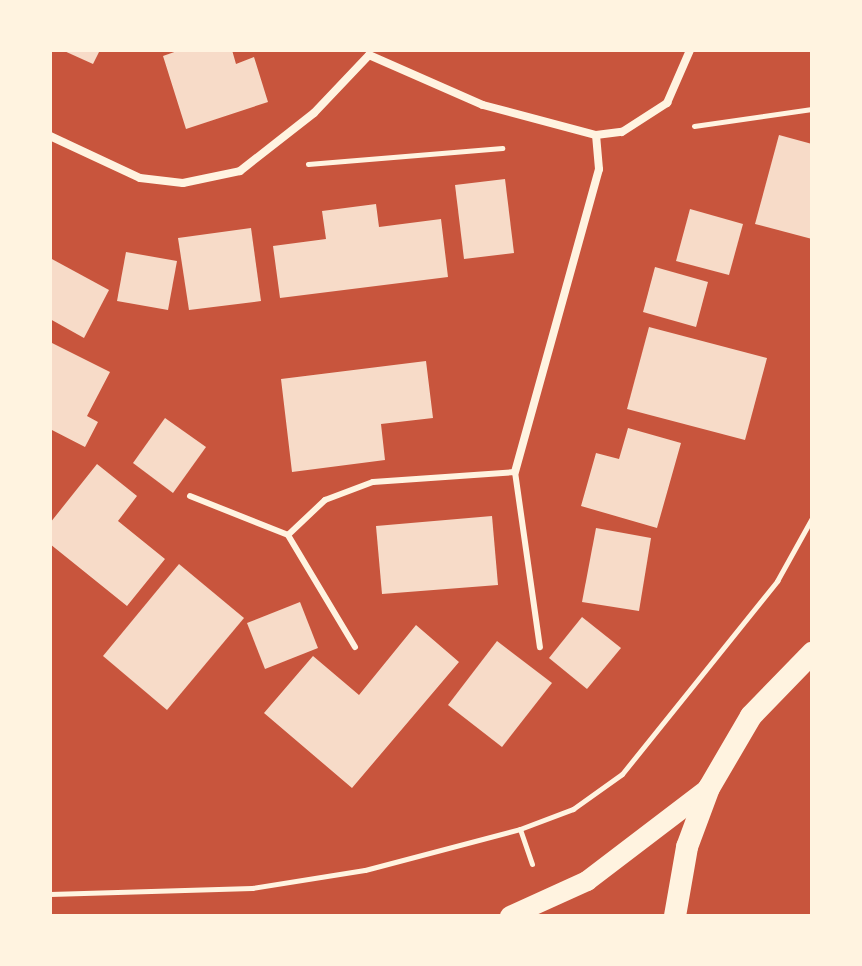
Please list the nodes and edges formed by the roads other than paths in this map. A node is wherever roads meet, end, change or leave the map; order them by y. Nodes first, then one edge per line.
1 (690, 50) edge
2 (367, 53) edge
3 (596, 135) junction
4 (50, 136) edge
5 (515, 472) junction
6 (190, 496) dead end
7 (288, 535) junction
8 (355, 647) dead end
9 (540, 647) dead end
10 (812, 653) edge
11 (709, 788) junction
12 (510, 916) edge
13 (675, 916) edge

1 - 3 street
2 - 3 street
2 - 4 street
3 - 5 street
5 - 7 lane
5 - 9 lane
6 - 7 lane
7 - 8 lane
10 - 11 highway
11 - 12 main road
11 - 13 highway

